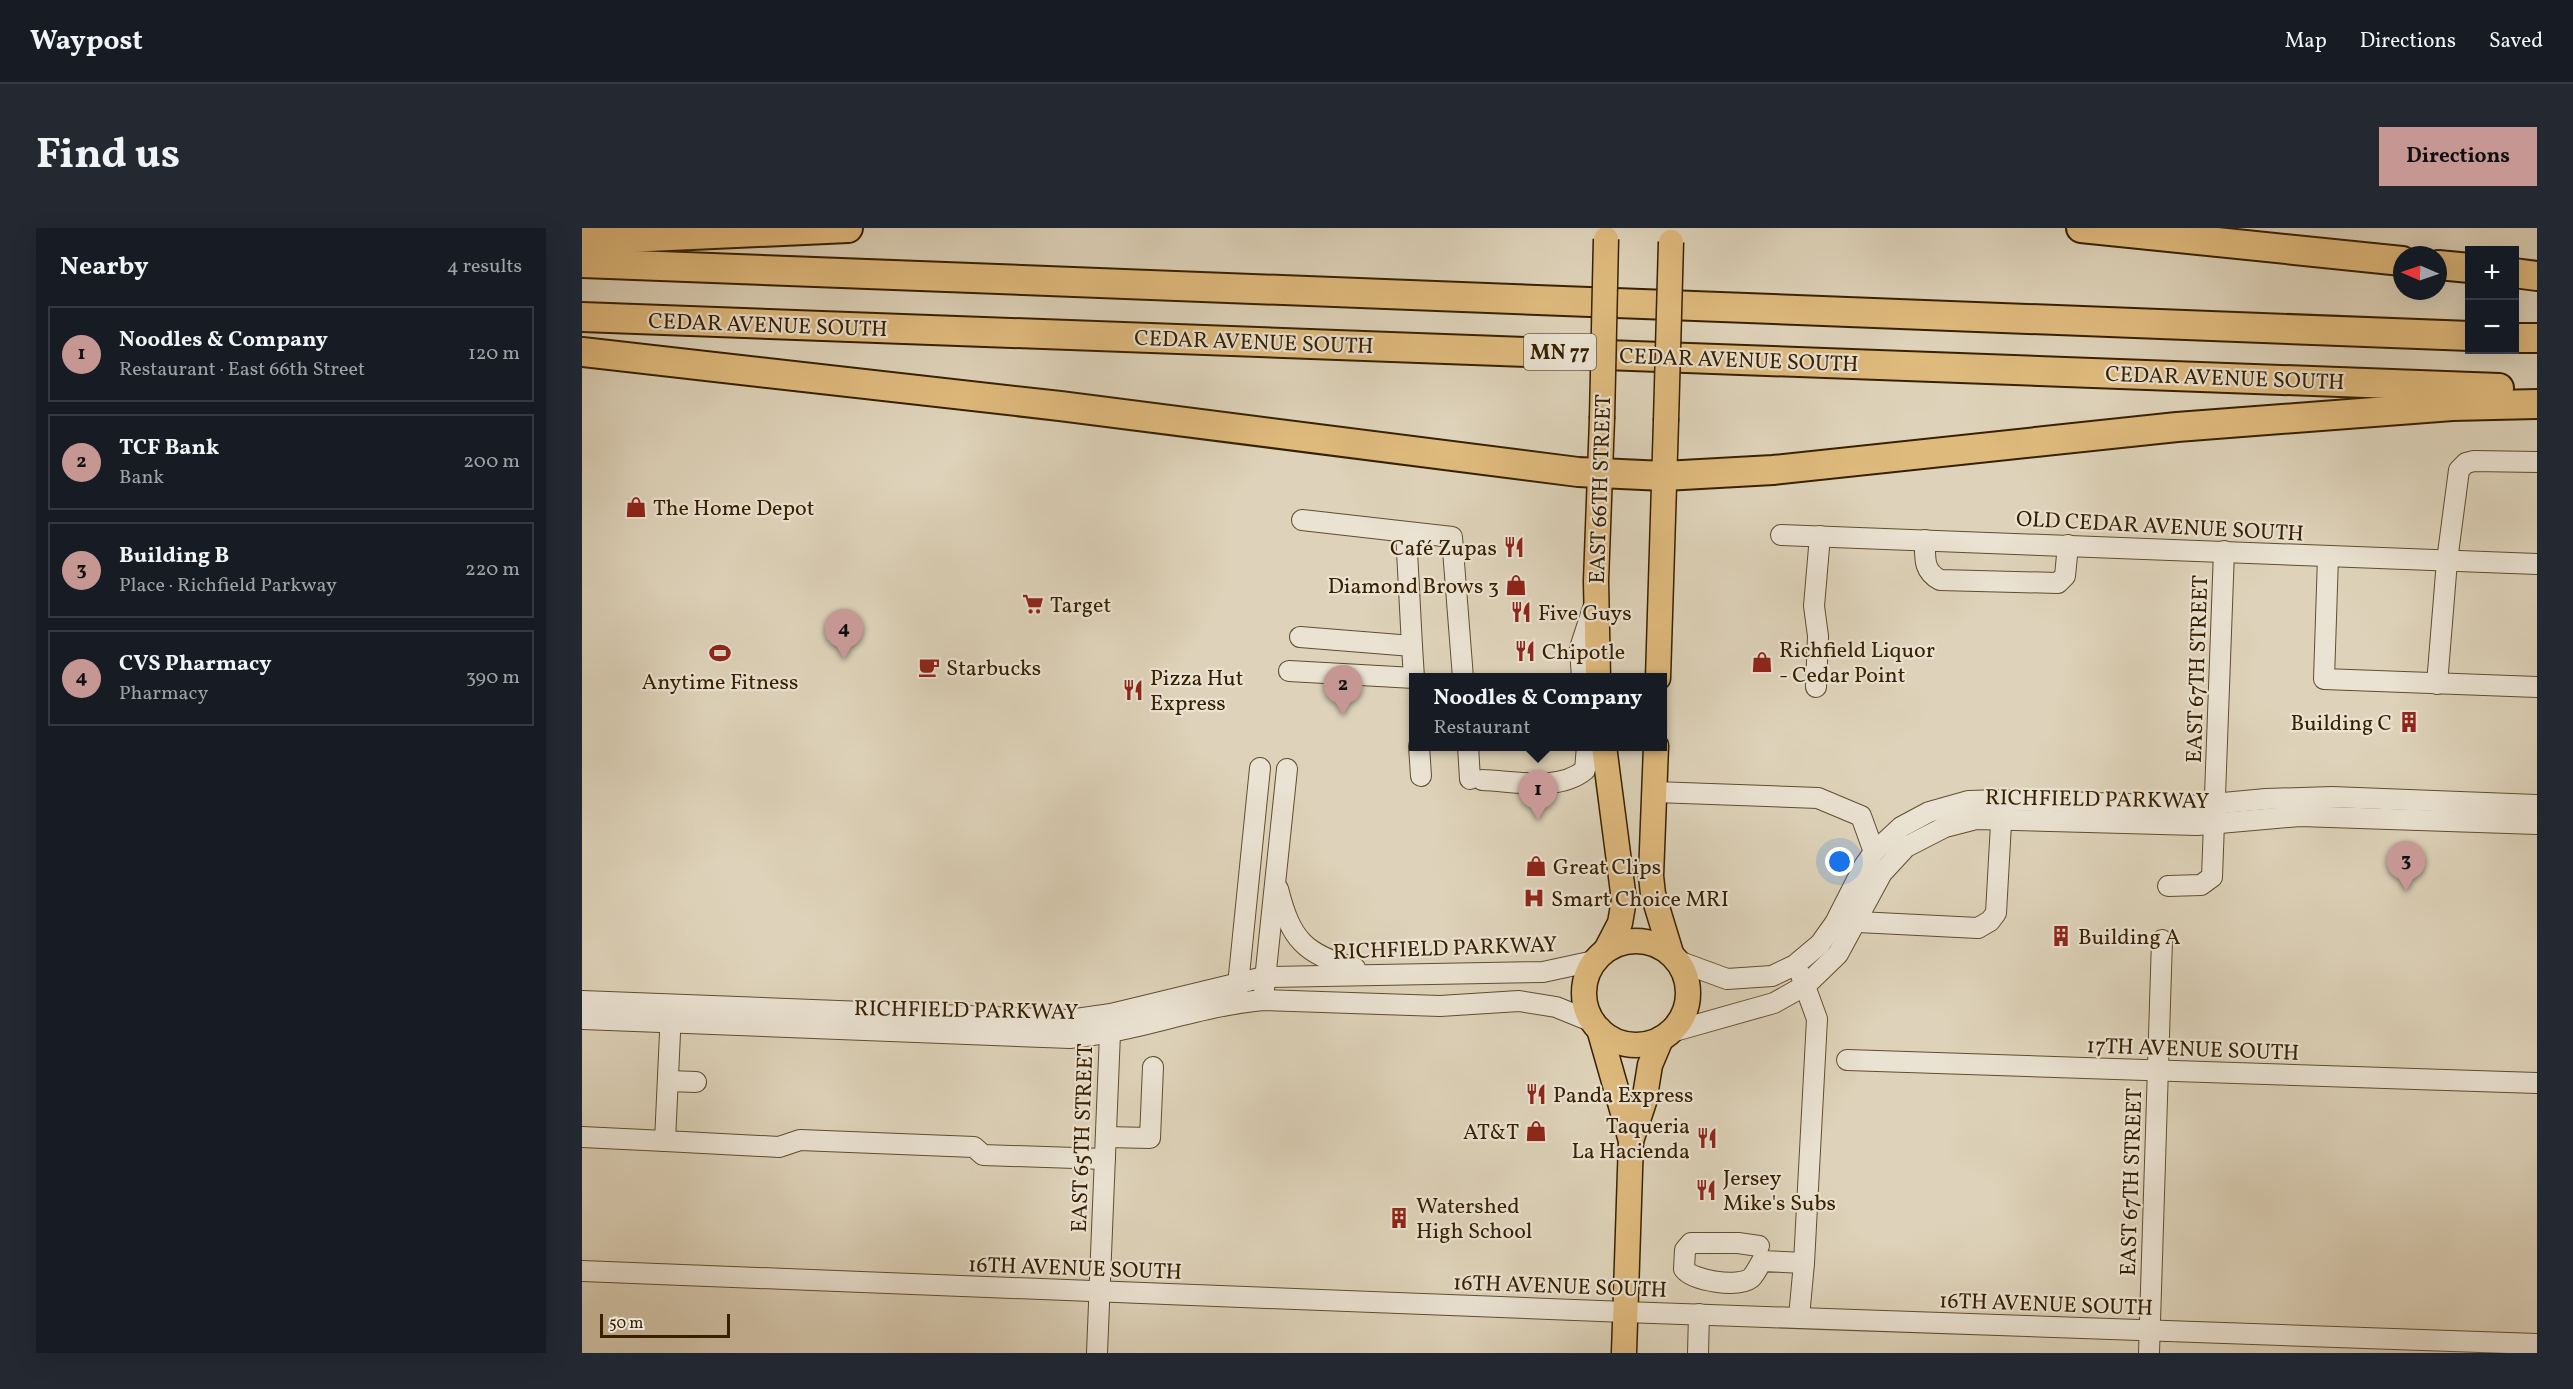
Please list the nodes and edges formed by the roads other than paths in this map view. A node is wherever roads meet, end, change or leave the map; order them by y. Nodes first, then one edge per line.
1 (848, 228) edge
2 (2081, 228) edge
3 (1606, 233) edge
4 (1671, 235) edge
5 (582, 240) edge
6 (2393, 260) edge
7 (582, 263) edge
8 (2447, 266) edge
9 (2465, 268) edge
10 (2519, 274) edge
11 (2537, 276) edge
12 (582, 317) edge
13 (2465, 336) edge
14 (2519, 338) edge
15 (2537, 338) edge
16 (582, 352) edge
17 (2537, 389) edge
18 (2537, 404) edge
19 (2537, 462) edge
20 (1601, 472) junction
21 (1664, 476) junction
22 (1302, 520) dead end
23 (1406, 532) junction
24 (1780, 535) dead end
25 (1820, 536) junction
26 (1924, 540) junction
27 (2068, 545) junction
28 (2224, 552) junction
29 (2328, 557) junction
30 (2447, 561) junction
31 (2537, 564) edge
32 (1596, 600) junction
33 (1814, 606) junction
34 (1299, 638) dead end
35 (1412, 646) junction
36 (1804, 669) dead end
37 (1289, 671) dead end
38 (1414, 673) edge
39 (1462, 673) edge
40 (1582, 673) edge
41 (1598, 673) edge
42 (1658, 673) edge
43 (1409, 678) edge
44 (2437, 684) junction
45 (1816, 687) dead end
46 (2537, 687) edge
47 (1419, 751) edge
48 (1469, 751) edge
49 (1587, 751) edge
50 (1605, 751) edge
51 (1656, 751) edge
52 (1260, 768) dead end
53 (1287, 769) dead end
54 (1420, 776) dead end
55 (1655, 792) junction
56 (2215, 805) junction
57 (2537, 805) edge
58 (2001, 809) junction
59 (2537, 824) edge
60 (2214, 825) junction
61 (1874, 852) junction
62 (1275, 878) junction
63 (2168, 886) dead end
64 (1858, 922) junction
65 (2162, 940) dead end
66 (1600, 955) junction
67 (1675, 957) junction
68 (1795, 965) junction
69 (1468, 973) junction
70 (1375, 974) junction
71 (1264, 977) junction
72 (1806, 985) junction
73 (1237, 993) junction
74 (1263, 1000) junction
75 (582, 1001) edge
76 (1370, 1005) junction
77 (671, 1014) junction
78 (582, 1019) edge
79 (1596, 1026) junction
80 (1110, 1033) junction
81 (1666, 1036) junction
82 (1847, 1060) dead end
83 (1153, 1067) dead end
84 (2157, 1071) junction
85 (668, 1081) junction
86 (696, 1082) dead end
87 (2537, 1083) edge
88 (582, 1137) edge
89 (1106, 1137) junction
90 (665, 1141) junction
91 (1631, 1141) junction
92 (1105, 1159) junction
93 (1759, 1246) dead end
94 (1804, 1263) junction
95 (582, 1271) edge
96 (1099, 1292) junction
97 (1624, 1312) junction
98 (1699, 1314) junction
99 (1798, 1317) junction
100 (2149, 1331) junction
101 (2537, 1344) edge
102 (1097, 1353) edge
103 (1624, 1353) edge
104 (1698, 1353) edge
105 (2149, 1353) edge

1 - 5 highway
2 - 6 highway
3 - 20 main road, EAST 66TH STREET, bridge
4 - 21 main road, bridge
7 - 13 highway, MN 77
8 - 9 highway
10 - 11 highway
12 - 17 highway, CEDAR AVENUE SOUTH / MN 77
14 - 15 highway
16 - 20 highway
18 - 21 highway
19 - 30 street
20 - 21 highway
20 - 32 main road, EAST 66TH STREET
21 - 42 main road
22 - 23 street
23 - 35 street
23 - 39 street
24 - 25 street, OLD CEDAR AVENUE SOUTH
25 - 26 street, OLD CEDAR AVENUE SOUTH
25 - 33 street
26 - 27 street, OLD CEDAR AVENUE SOUTH
26 - 27 street
27 - 28 street, OLD CEDAR AVENUE SOUTH
28 - 29 street, OLD CEDAR AVENUE SOUTH
28 - 56 street, EAST 67TH STREET
29 - 30 street, OLD CEDAR AVENUE SOUTH
29 - 44 street
30 - 31 street, OLD CEDAR AVENUE SOUTH
30 - 44 street
32 - 40 street
32 - 41 main road, EAST 66TH STREET
33 - 36 street
33 - 45 street
34 - 35 street
35 - 38 street
37 - 43 street
44 - 46 street
47 - 54 street
48 - 49 street
50 - 66 main road
51 - 55 main road
52 - 73 street
53 - 62 street
55 - 61 street
55 - 67 main road
56 - 57 street, RICHFIELD PARKWAY
56 - 58 street, RICHFIELD PARKWAY
56 - 60 street, EAST 67TH STREET
58 - 60 street, RICHFIELD PARKWAY
58 - 61 street, RICHFIELD PARKWAY
58 - 64 street, RICHFIELD PARKWAY
58 - 64 street
59 - 60 street, RICHFIELD PARKWAY
60 - 63 street, EAST 67TH STREET
61 - 68 street, RICHFIELD PARKWAY
62 - 70 street
62 - 71 street
64 - 72 street, RICHFIELD PARKWAY
65 - 84 street, EAST 67TH STREET
66 - 67 main road
66 - 69 street, RICHFIELD PARKWAY
66 - 79 main road
67 - 68 street, RICHFIELD PARKWAY
67 - 81 main road
68 - 72 street
69 - 70 street, RICHFIELD PARKWAY
69 - 76 street
70 - 71 street, RICHFIELD PARKWAY
71 - 73 street, RICHFIELD PARKWAY
71 - 74 street
72 - 81 street, RICHFIELD PARKWAY
72 - 94 street
73 - 74 street, RICHFIELD PARKWAY
73 - 77 street, RICHFIELD PARKWAY
73 - 80 street, RICHFIELD PARKWAY
74 - 76 street, RICHFIELD PARKWAY
75 - 77 street, RICHFIELD PARKWAY
76 - 79 street, RICHFIELD PARKWAY
77 - 78 street, RICHFIELD PARKWAY
77 - 80 street, RICHFIELD PARKWAY
77 - 85 street
79 - 81 main road
79 - 91 main road
80 - 89 street, EAST 65TH STREET
81 - 91 main road
82 - 84 street, 17TH AVENUE SOUTH
83 - 89 street
84 - 87 street, 17TH AVENUE SOUTH
84 - 100 street, EAST 67TH STREET
85 - 86 street
85 - 90 street
88 - 90 street
89 - 92 street, EAST 65TH STREET
90 - 92 street
91 - 97 main road
92 - 96 street, EAST 65TH STREET
93 - 94 street
94 - 99 street
95 - 96 street, 16TH AVENUE SOUTH
96 - 97 street, 16TH AVENUE SOUTH
96 - 102 street, EAST 65TH STREET
97 - 98 street, 16TH AVENUE SOUTH
97 - 103 main road
98 - 99 street, 16TH AVENUE SOUTH
98 - 104 street
99 - 100 street, 16TH AVENUE SOUTH
100 - 101 street, 16TH AVENUE SOUTH
100 - 105 street, EAST 67TH STREET

